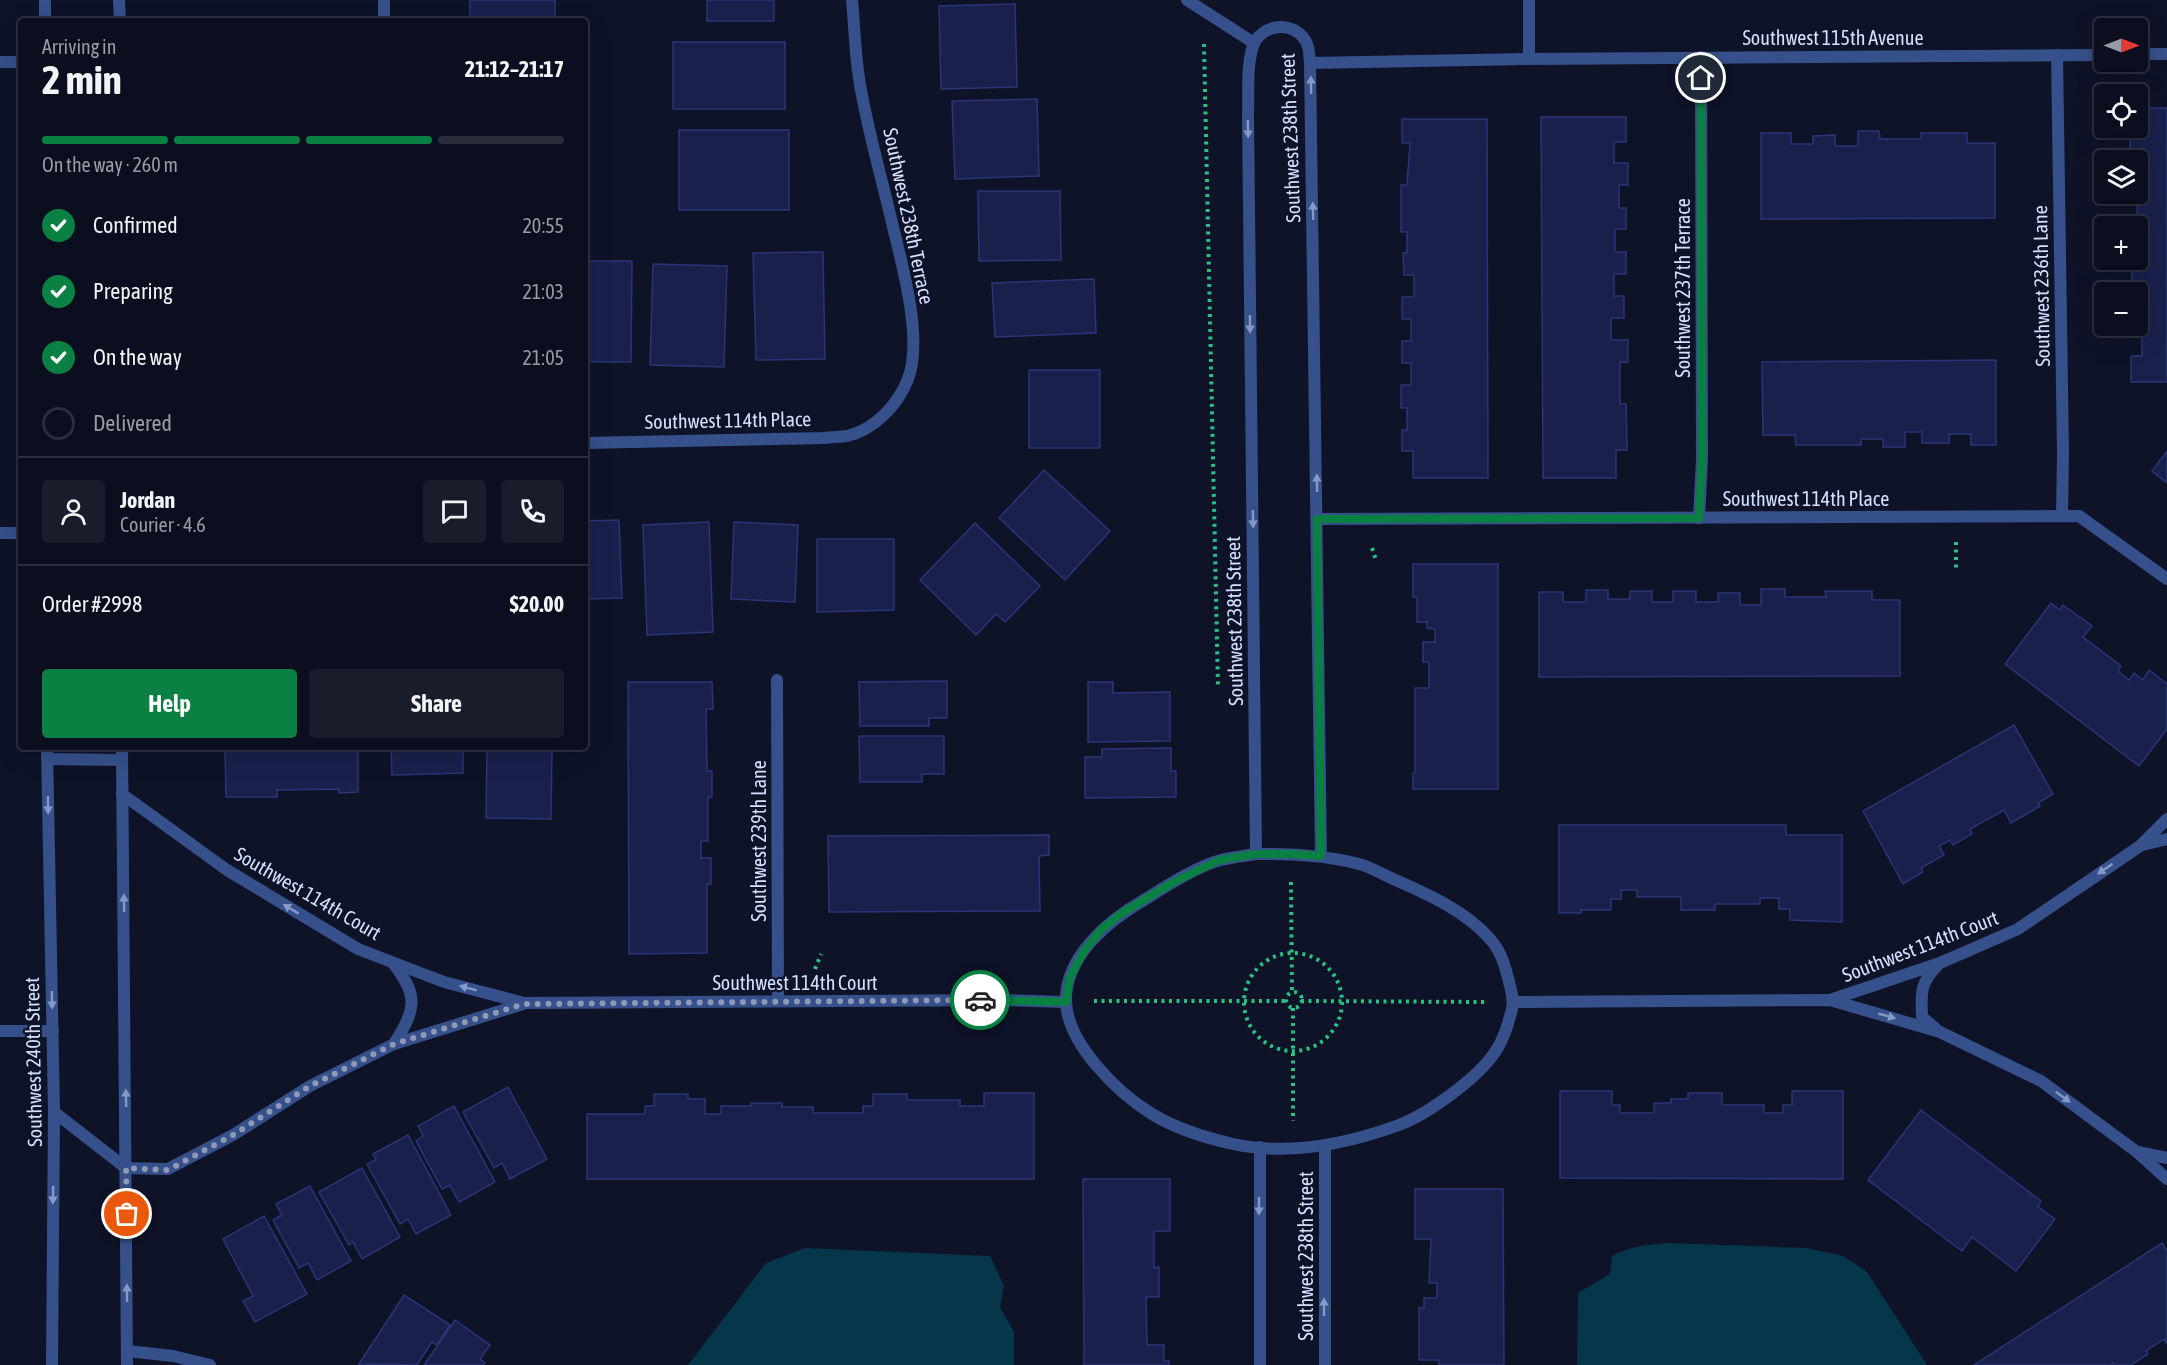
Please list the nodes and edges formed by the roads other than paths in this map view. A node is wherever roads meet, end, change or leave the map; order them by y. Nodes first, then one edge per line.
1 (45, 0) edge
2 (119, 0) edge
3 (384, 0) edge
4 (852, 0) edge
5 (1186, 0) edge
6 (1529, 0) edge
7 (45, 18) edge
8 (120, 18) edge
9 (384, 18) edge
10 (1254, 43) junction
11 (2148, 54) edge
12 (2167, 54) edge
13 (2057, 55) junction
14 (2094, 55) edge
15 (1701, 57) junction
16 (1529, 58) junction
17 (0, 62) edge
18 (18, 62) edge
19 (1310, 63) junction
20 (869, 427) joint
21 (588, 443) edge
22 (2062, 516) junction
23 (1699, 518) junction
24 (1317, 519) junction
25 (0, 532) edge
26 (18, 532) edge
27 (2167, 579) edge
28 (777, 681) dead end
29 (47, 753) edge
30 (122, 753) edge
31 (122, 794) junction
32 (2167, 819) edge
33 (2167, 839) edge
34 (2140, 846) junction
35 (1256, 854) junction
36 (1321, 856) junction
37 (392, 962) junction
38 (1940, 963) junction
39 (1830, 1000) junction
40 (778, 1001) junction
41 (1066, 1002) junction
42 (1514, 1002) junction
43 (524, 1004) junction
44 (53, 1030) junction
45 (0, 1031) edge
46 (1940, 1032) junction
47 (394, 1044) junction
48 (54, 1112) junction
49 (1324, 1146) junction
50 (1260, 1147) junction
51 (2137, 1152) junction
52 (2167, 1158) edge
53 (126, 1168) junction
54 (2167, 1179) edge
55 (127, 1351) junction
56 (52, 1365) edge
57 (127, 1365) edge
58 (210, 1365) edge
59 (1260, 1365) edge
60 (1324, 1365) edge

1 - 7 street
2 - 8 street
3 - 9 street
4 - 20 street, Southwest 238th Terrace
5 - 10 street
6 - 16 street
10 - 19 street, Southwest 238th Street
10 -> 35 street, Southwest 238th Street
11 - 12 street
13 - 14 street, Southwest 115th Avenue
13 - 15 street, Southwest 115th Avenue
13 - 22 street, Southwest 236th Lane
15 - 16 street, Southwest 115th Avenue
15 - 23 street, Southwest 237th Terrace
16 - 19 street, Southwest 115th Avenue
17 - 18 street
24 -> 19 street, Southwest 238th Street
20 - 21 street, Southwest 114th Place
22 - 23 street, Southwest 114th Place
22 - 27 street, Southwest 114th Place
23 - 24 street, Southwest 114th Place
24 - 36 street, Southwest 238th Street
25 - 26 street
28 - 40 street, Southwest 239th Lane
29 - 30 street, Southwest 240th Street
29 -> 44 street, Southwest 240th Street
30 - 31 street, Southwest 240th Street
37 -> 31 street, Southwest 114th Court
53 -> 31 street, Southwest 240th Street
32 - 34 street, Southwest 114th Court
33 - 34 street
34 -> 38 street, Southwest 114th Court
35 - 36 street
35 - 41 street
36 - 42 street
43 -> 37 street, Southwest 114th Court
37 - 47 street
38 - 39 street, Southwest 114th Court
38 - 46 street
39 - 42 street, Southwest 114th Court
39 -> 46 street, Southwest 114th Court
40 - 41 street, Southwest 114th Court
40 - 43 street, Southwest 114th Court
41 - 50 street
42 - 49 street
43 - 47 street, Southwest 114th Court
44 - 45 street
44 - 48 street, Southwest 240th Street
46 -> 51 street, Southwest 114th Court
47 - 53 street, Southwest 114th Court
48 - 53 street
48 -> 56 street, Southwest 240th Street
49 - 50 street
60 -> 49 street, Southwest 238th Street
50 -> 59 street
51 - 52 street
51 - 54 street, Southwest 114th Court
55 -> 53 street, Southwest 240th Street
55 - 57 street, Southwest 240th Street
55 - 58 street

